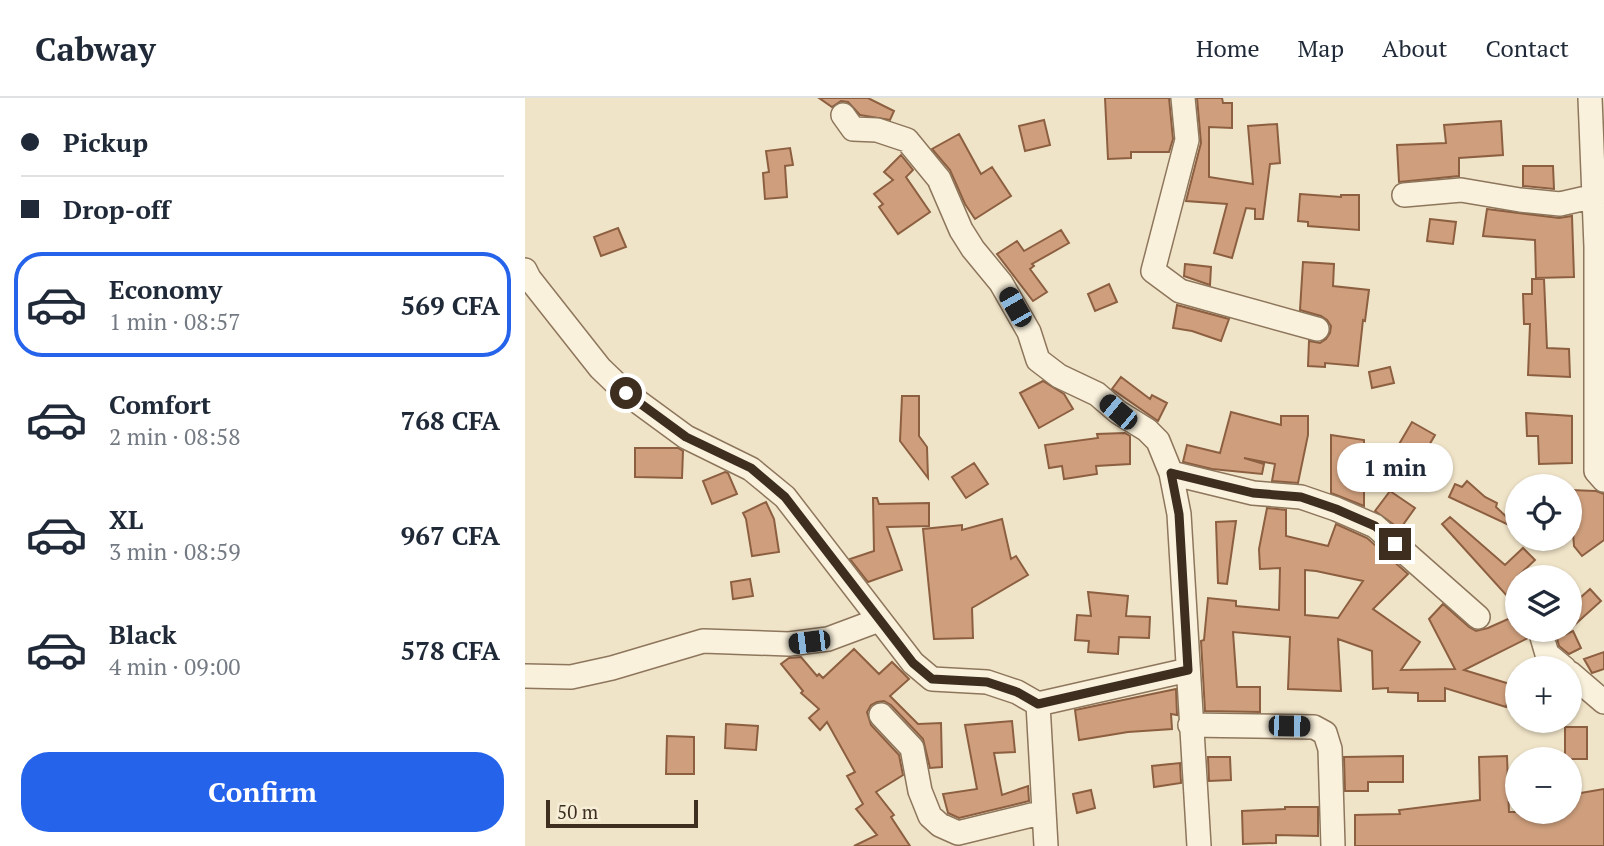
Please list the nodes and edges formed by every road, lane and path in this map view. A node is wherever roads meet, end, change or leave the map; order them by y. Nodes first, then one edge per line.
1 (1183, 98) edge
2 (1590, 98) edge
3 (843, 115) dead end
4 (1403, 195) dead end
5 (1595, 197) junction
6 (525, 270) edge
7 (1317, 329) dead end
8 (1171, 473) junction
9 (1604, 480) edge
10 (1479, 617) dead end
11 (879, 620) junction
12 (1188, 670) junction
13 (525, 676) edge
14 (1582, 683) edge
15 (1604, 702) edge
16 (1038, 704) junction
17 (881, 715) dead end
18 (1190, 725) junction
19 (1044, 812) junction
20 (1046, 846) edge
21 (1199, 846) edge
22 (1333, 846) edge

1 - 7 street
2 - 5 street
3 - 8 street
4 - 5 street
5 - 9 street
6 - 11 street
8 - 10 street
8 - 12 street
11 - 13 street
11 - 16 street
12 - 16 street
12 - 18 street
14 - 15 street
16 - 19 street
17 - 19 street
18 - 21 street
18 - 22 street
19 - 20 street

